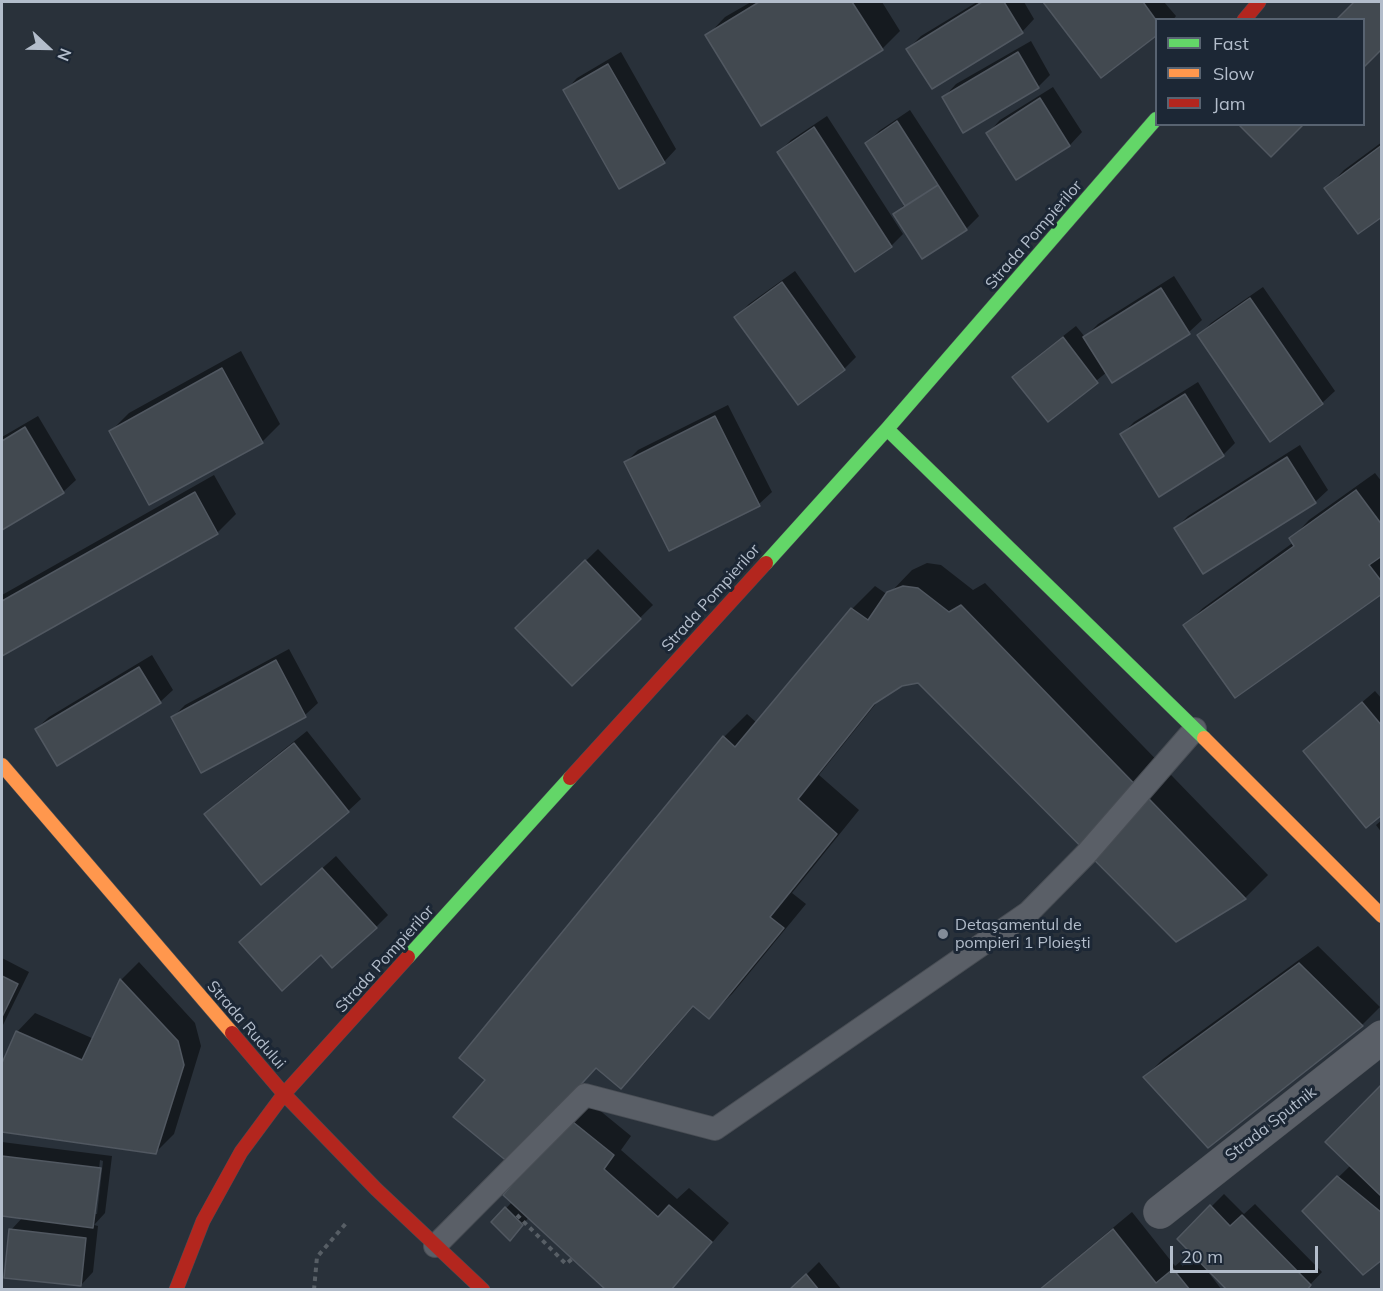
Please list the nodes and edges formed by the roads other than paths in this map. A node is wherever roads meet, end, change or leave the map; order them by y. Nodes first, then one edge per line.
1 (1259, 2) edge
2 (1246, 18) edge
3 (1155, 120) edge
4 (887, 429) junction
5 (1195, 729) junction
6 (2, 765) edge
7 (1382, 916) edge
8 (1382, 1037) edge
9 (284, 1094) junction
10 (1160, 1212) dead end
11 (435, 1246) junction
12 (176, 1290) edge
13 (483, 1290) edge

1 - 2 street
3 - 4 street, Strada Pompierilor
4 - 5 street
4 - 9 street, Strada Pompierilor
5 - 7 street
5 - 11 lane
6 - 9 street, Strada Rudului
8 - 10 street, Strada Sputnik
9 - 11 street, Strada Rudului
9 - 12 street, Strada Pompierilor
11 - 13 street, Strada Rudului

